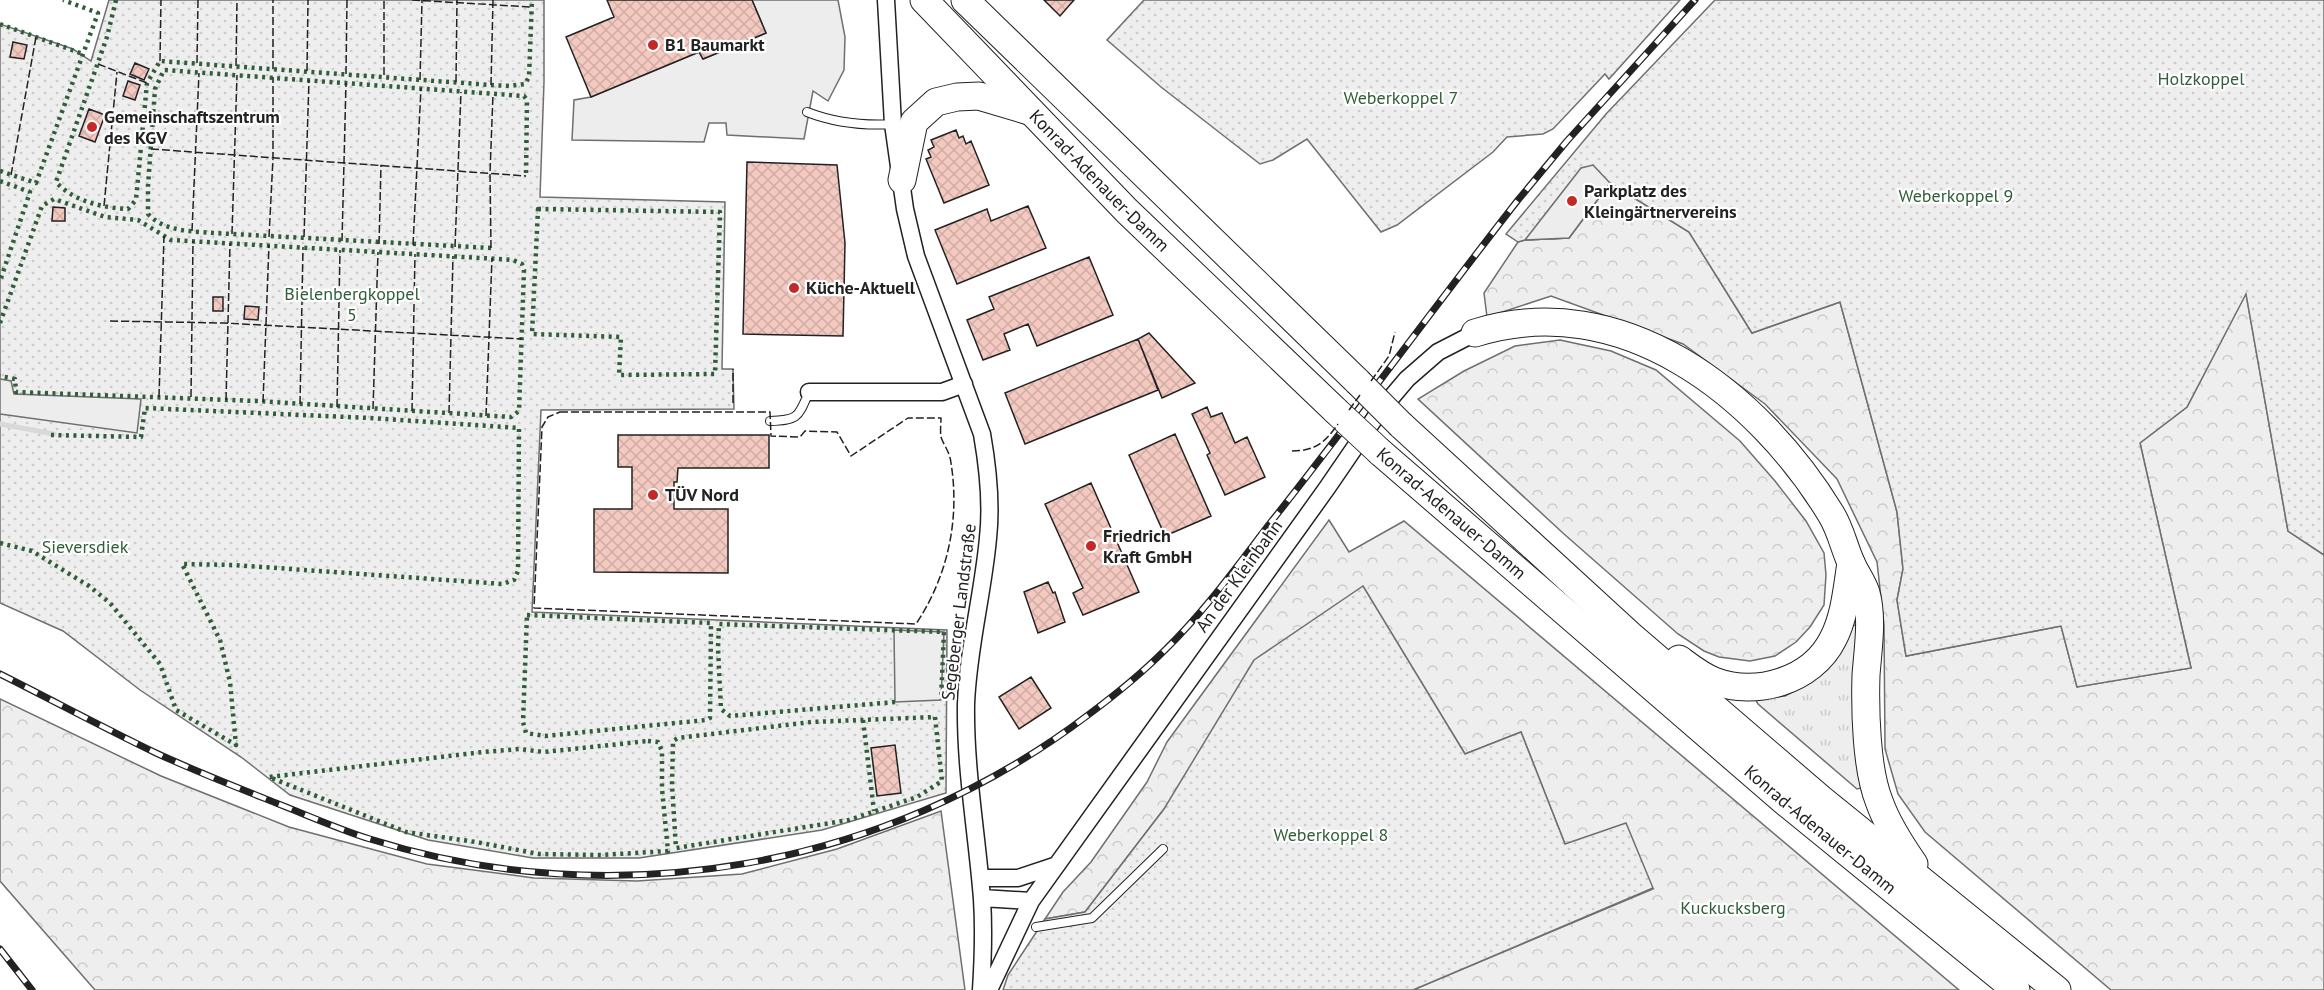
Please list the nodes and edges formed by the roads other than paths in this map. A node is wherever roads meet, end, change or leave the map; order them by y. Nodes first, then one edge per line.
1 (886, 0) edge
2 (965, 0) edge
3 (977, 0) edge
4 (925, 3) edge
5 (998, 34) junction
6 (1029, 111) junction
7 (807, 112) dead end
8 (903, 123) junction
9 (902, 180) joint
10 (1475, 333) joint
11 (964, 384) junction
12 (809, 392) joint
13 (770, 421) dead end
14 (1851, 563) junction
15 (1630, 635) junction
16 (1162, 849) dead end
17 (1057, 865) junction
18 (980, 878) junction
19 (1941, 896) junction
20 (982, 898) junction
21 (1031, 901) junction
22 (1036, 927) dead end
23 (981, 990) edge
24 (989, 990) edge
25 (2016, 990) edge
26 (2057, 990) edge

1 - 8 street
2 - 5 highway, Konrad-Adenauer-Damm
3 - 5 highway
4 - 6 highway, Konrad-Adenauer-Damm
5 - 15 highway, Konrad-Adenauer-Damm, bridge
6 - 8 highway
6 - 25 highway, Konrad-Adenauer-Damm, bridge
7 - 8 lane
8 - 9 highway
9 - 11 street, Segeberger Landstraße
10 - 14 highway
10 - 17 street, An der Kleinbahn
11 - 12 street
11 - 18 street, Segeberger Landstraße
12 - 13 lane
14 - 15 highway
14 - 19 highway
15 - 19 highway, Konrad-Adenauer-Damm
16 - 22 lane
17 - 18 street
17 - 21 street, An der Kleinbahn
18 - 20 street, Segeberger Landstraße
19 - 26 highway, Konrad-Adenauer-Damm
20 - 21 street
20 - 23 street, Segeberger Landstraße
21 - 24 street, An der Kleinbahn

